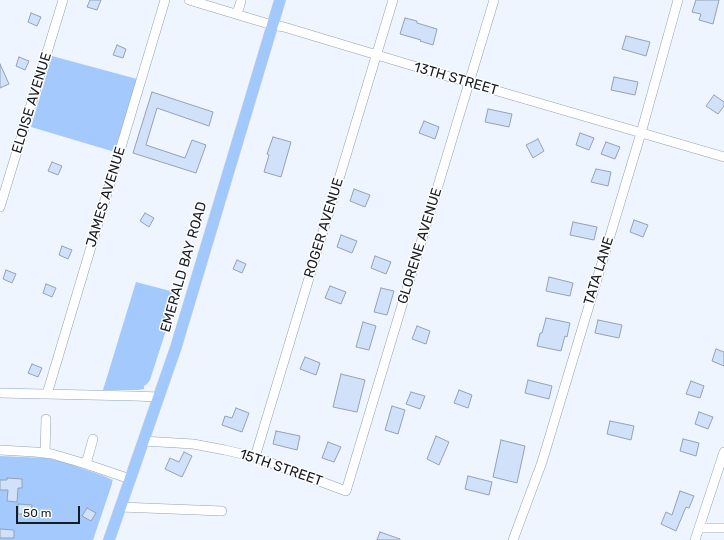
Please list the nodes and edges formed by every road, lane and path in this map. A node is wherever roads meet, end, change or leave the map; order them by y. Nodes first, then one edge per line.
1 (63, 0) edge
2 (165, 0) edge
3 (189, 0) edge
4 (280, 0) edge
5 (393, 0) edge
6 (494, 0) edge
7 (678, 0) edge
8 (241, 1) dead end
9 (237, 14) junction
10 (272, 25) junction
11 (376, 56) junction
12 (470, 83) junction
13 (641, 133) junction
14 (724, 157) edge
15 (0, 207) edge
16 (0, 393) edge
17 (47, 394) junction
18 (159, 397) junction
19 (46, 419) dead end
20 (93, 439) dead end
21 (143, 441) junction
22 (0, 450) edge
23 (724, 452) edge
24 (45, 453) junction
25 (255, 457) junction
26 (86, 464) junction
27 (130, 480) junction
28 (346, 492) joint
29 (120, 507) junction
30 (222, 511) dead end
31 (699, 528) junction
32 (724, 528) edge
33 (109, 540) edge
34 (514, 540) edge
35 (695, 540) edge

1 - 15 street, ELOISE AVENUE
2 - 17 street, JAMES AVENUE
3 - 9 street, 13TH STREET
4 - 10 main road, EMERALD BAY ROAD
5 - 11 street, ROGER AVENUE
6 - 12 street, GLORENE AVENUE
7 - 13 street, TATA LANE
8 - 9 street
9 - 10 street, 13TH STREET
10 - 11 street, 13TH STREET
10 - 18 main road, EMERALD BAY ROAD
11 - 12 street, 13TH STREET
11 - 25 street, ROGER AVENUE
12 - 13 street, 13TH STREET
12 - 28 street, GLORENE AVENUE
13 - 14 street, 13TH STREET
13 - 34 street, TATA LANE
16 - 17 street
17 - 18 street
18 - 21 main road, EMERALD BAY ROAD
19 - 24 street
20 - 26 street
21 - 25 street, 15TH STREET
21 - 27 main road, EMERALD BAY ROAD
22 - 24 street
23 - 31 street
24 - 26 street
25 - 28 street, 15TH STREET
26 - 27 street
27 - 29 main road, EMERALD BAY ROAD
29 - 30 street
29 - 33 main road, EMERALD BAY ROAD
31 - 32 street
31 - 35 street

